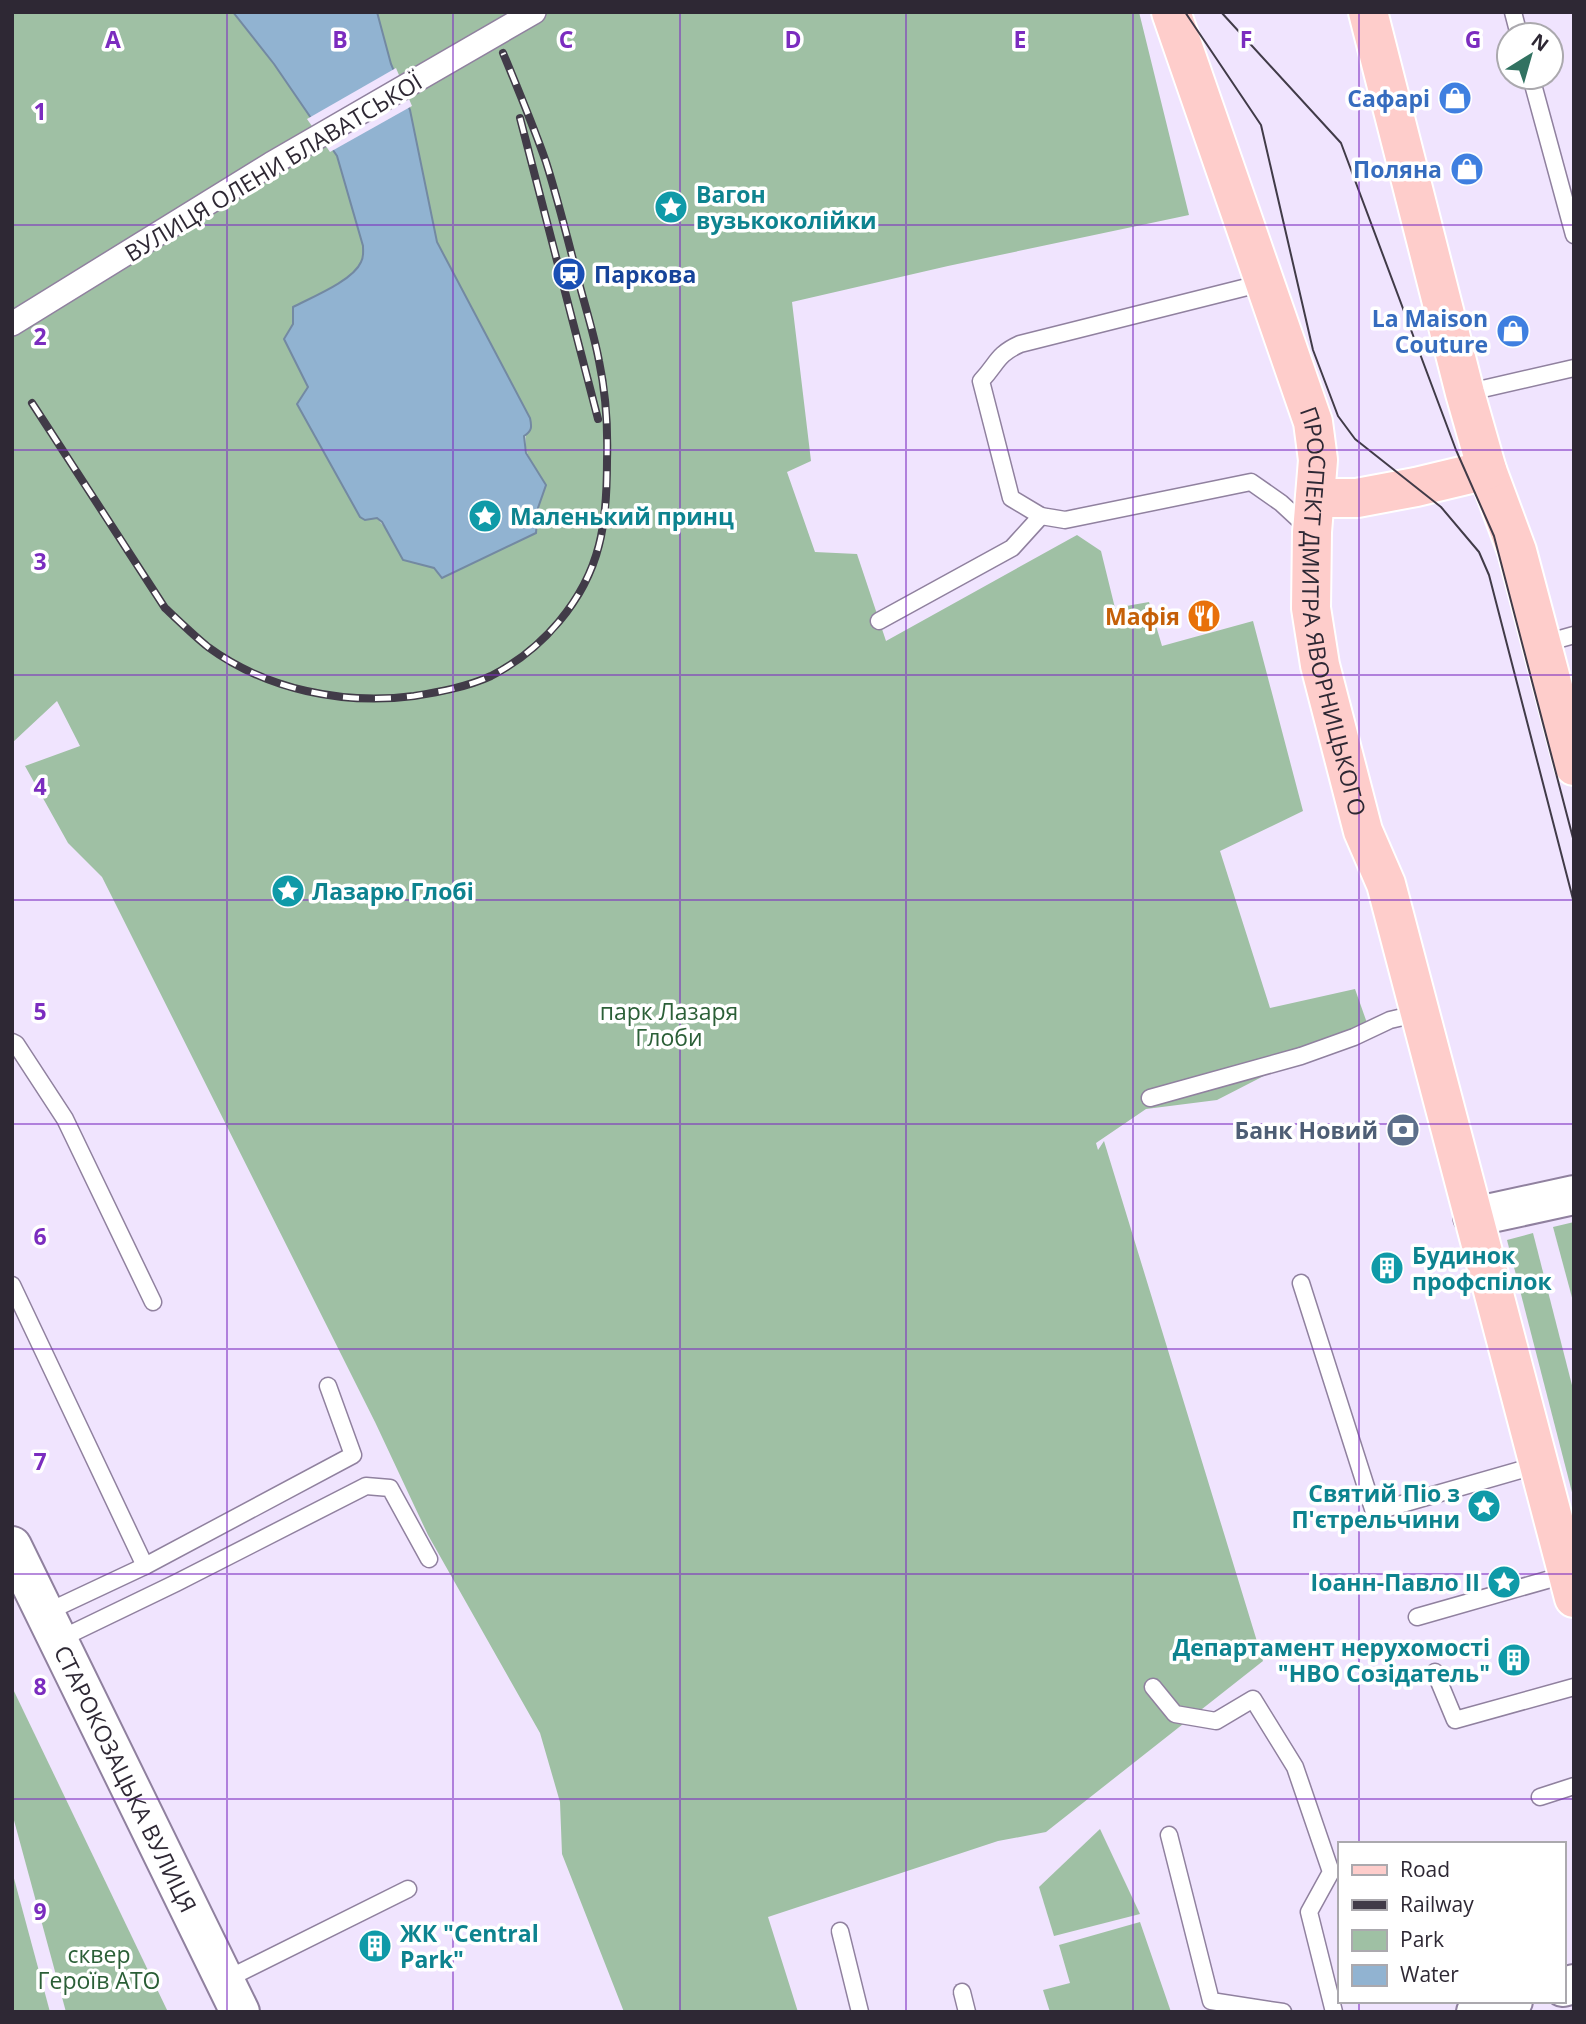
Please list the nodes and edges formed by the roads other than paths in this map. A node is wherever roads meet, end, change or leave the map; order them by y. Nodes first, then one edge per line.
1 (534, 12) edge
2 (1171, 12) edge
3 (1368, 12) edge
4 (1535, 91) edge
5 (1574, 234) edge
6 (1251, 286) dead end
7 (12, 324) edge
8 (1574, 368) edge
9 (1465, 393) junction
10 (1488, 470) junction
11 (1313, 515) junction
12 (1041, 516) junction
13 (879, 621) dead end
14 (1558, 639) edge
15 (1574, 766) edge
16 (1420, 1013) junction
17 (12, 1042) edge
18 (1150, 1098) dead end
19 (1574, 1195) edge
20 (1473, 1217) junction
21 (1301, 1283) dead end
22 (12, 1285) edge
23 (153, 1302) dead end
24 (328, 1386) dead end
25 (1538, 1465) junction
26 (12, 1546) edge
27 (429, 1559) dead end
28 (145, 1566) junction
29 (1571, 1586) edge
30 (1417, 1617) dead end
31 (51, 1627) junction
32 (1435, 1672) dead end
33 (1153, 1686) dead end
34 (1574, 1687) edge
35 (1574, 1787) edge
36 (1539, 1797) dead end
37 (1169, 1835) dead end
38 (408, 1889) dead end
39 (840, 1931) dead end
40 (962, 1992) dead end
41 (232, 1996) edge
42 (1506, 2003) edge
43 (860, 2012) edge
44 (967, 2012) edge
45 (1283, 2012) edge
46 (1334, 2012) edge
47 (1476, 2012) edge

1 - 7 street, ВУЛИЦЯ ОЛЕНИ БЛАВАТСЬКОЇ
2 - 11 main road, ПРОСПЕКТ ДМИТРА ЯВОРНИЦЬКОГО
3 - 9 main road
4 - 5 lane
6 - 12 lane
8 - 9 lane
9 - 10 main road
10 - 11 main road
10 - 14 main road
11 - 12 lane
11 - 16 main road, ПРОСПЕКТ ДМИТРА ЯВОРНИЦЬКОГО
12 - 13 lane
14 - 15 main road
16 - 18 lane
16 - 20 main road, ПРОСПЕКТ ДМИТРА ЯВОРНИЦЬКОГО
17 - 23 lane
19 - 20 street
20 - 25 main road, ПРОСПЕКТ ДМИТРА ЯВОРНИЦЬКОГО
21 - 25 lane
22 - 28 lane
24 - 28 lane
25 - 29 main road, ПРОСПЕКТ ДМИТРА ЯВОРНИЦЬКОГО
26 - 31 street, СТАРОКОЗАЦЬКА ВУЛИЦЯ
27 - 31 lane
28 - 31 lane
29 - 30 lane
31 - 41 street, СТАРОКОЗАЦЬКА ВУЛИЦЯ
32 - 34 lane
33 - 46 lane
35 - 36 lane
37 - 45 lane
38 - 41 lane
39 - 43 lane
40 - 44 lane
42 - 47 street

